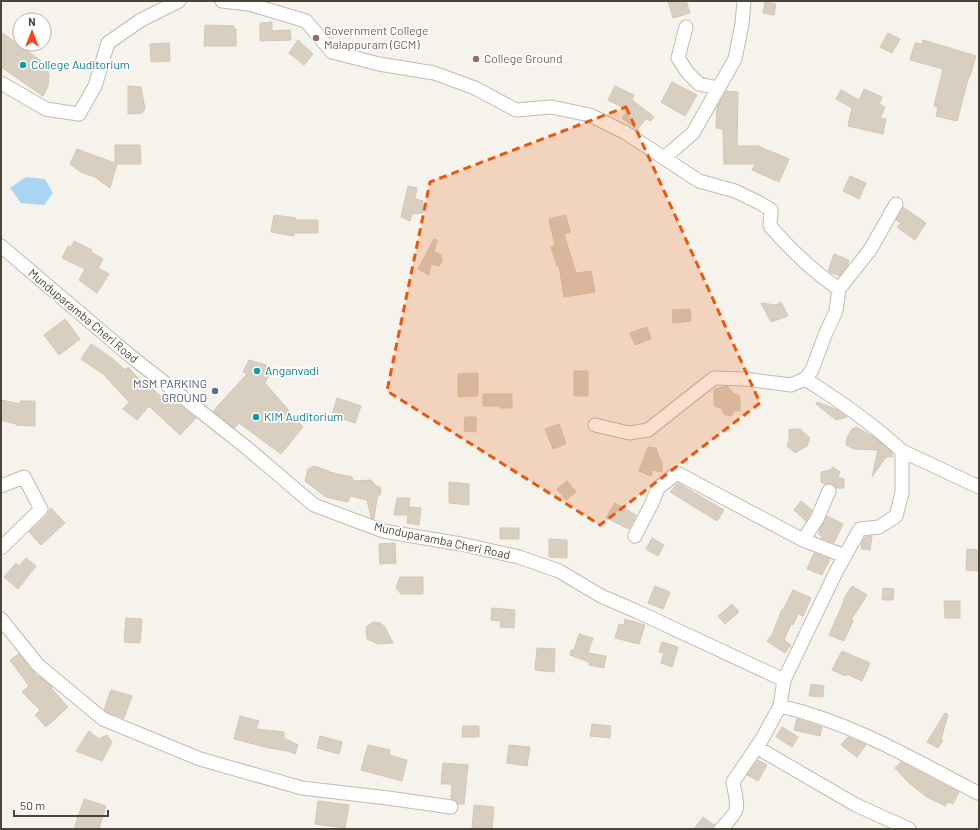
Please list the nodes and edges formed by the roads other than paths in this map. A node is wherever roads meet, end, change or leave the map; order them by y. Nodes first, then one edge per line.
1 (179, 1) edge
2 (222, 1) edge
3 (744, 1) edge
4 (686, 27) dead end
5 (1, 83) edge
6 (718, 88) junction
7 (665, 157) junction
8 (896, 204) dead end
9 (1, 246) edge
10 (838, 289) junction
11 (805, 379) junction
12 (595, 425) dead end
13 (902, 451) junction
14 (1, 486) edge
15 (979, 488) edge
16 (829, 491) dead end
17 (635, 536) dead end
18 (803, 540) junction
19 (1, 548) edge
20 (845, 556) junction
21 (1, 619) edge
22 (784, 680) junction
23 (780, 706) junction
24 (756, 747) junction
25 (978, 793) dead end
26 (451, 807) dead end
27 (721, 829) edge
28 (909, 829) edge

1 - 5 street
2 - 7 street
3 - 6 street
4 - 6 street
6 - 7 street
7 - 10 street
8 - 10 street
9 - 22 street, Munduparamba Cheri Road
10 - 11 street
11 - 12 street
11 - 13 street
13 - 15 street
13 - 20 street
14 - 19 street
16 - 18 street
17 - 18 street
18 - 20 street
20 - 22 street
21 - 26 street
22 - 23 street
23 - 24 street
23 - 25 street
24 - 27 street
24 - 28 street

